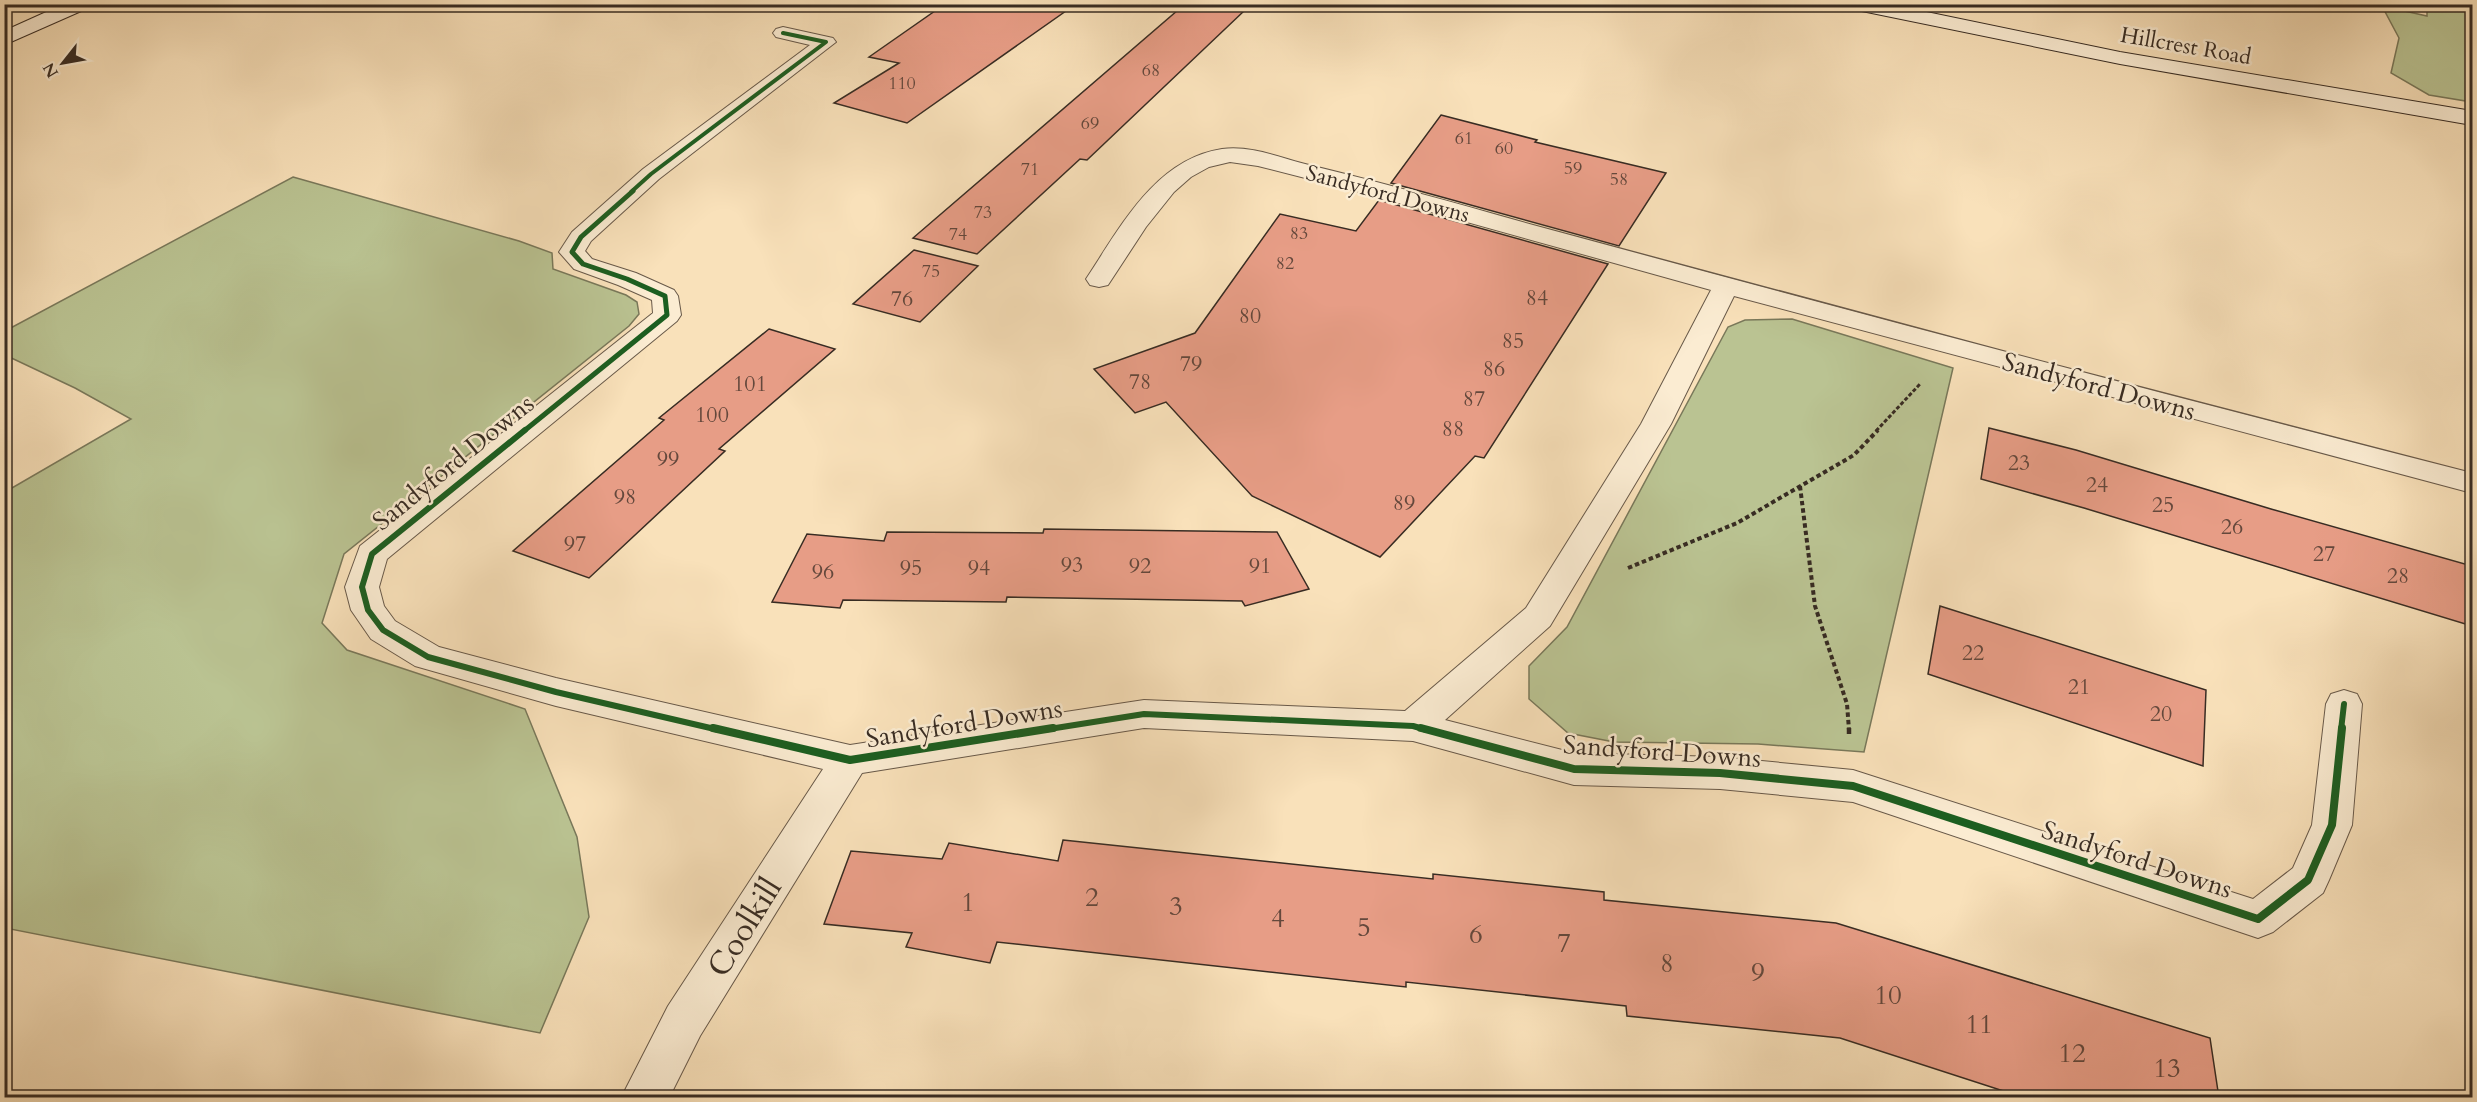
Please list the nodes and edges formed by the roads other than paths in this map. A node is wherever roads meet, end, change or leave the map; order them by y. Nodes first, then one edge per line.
1 (81, 4) edge
2 (1857, 4) edge
3 (783, 33) dead end
4 (4, 39) edge
5 (2472, 118) edge
6 (1099, 279) dead end
7 (1726, 286) junction
8 (2472, 483) edge
9 (2344, 704) dead end
10 (1413, 726) junction
11 (850, 760) junction
12 (644, 1098) edge

1 - 4 street
2 - 5 street, Hillcrest Road
3 - 11 street, Sandyford Downs
6 - 7 street, Sandyford Downs
7 - 8 street, Sandyford Downs
7 - 10 street
9 - 10 street, Sandyford Downs
10 - 11 street, Sandyford Downs
11 - 12 street, Coolkill

